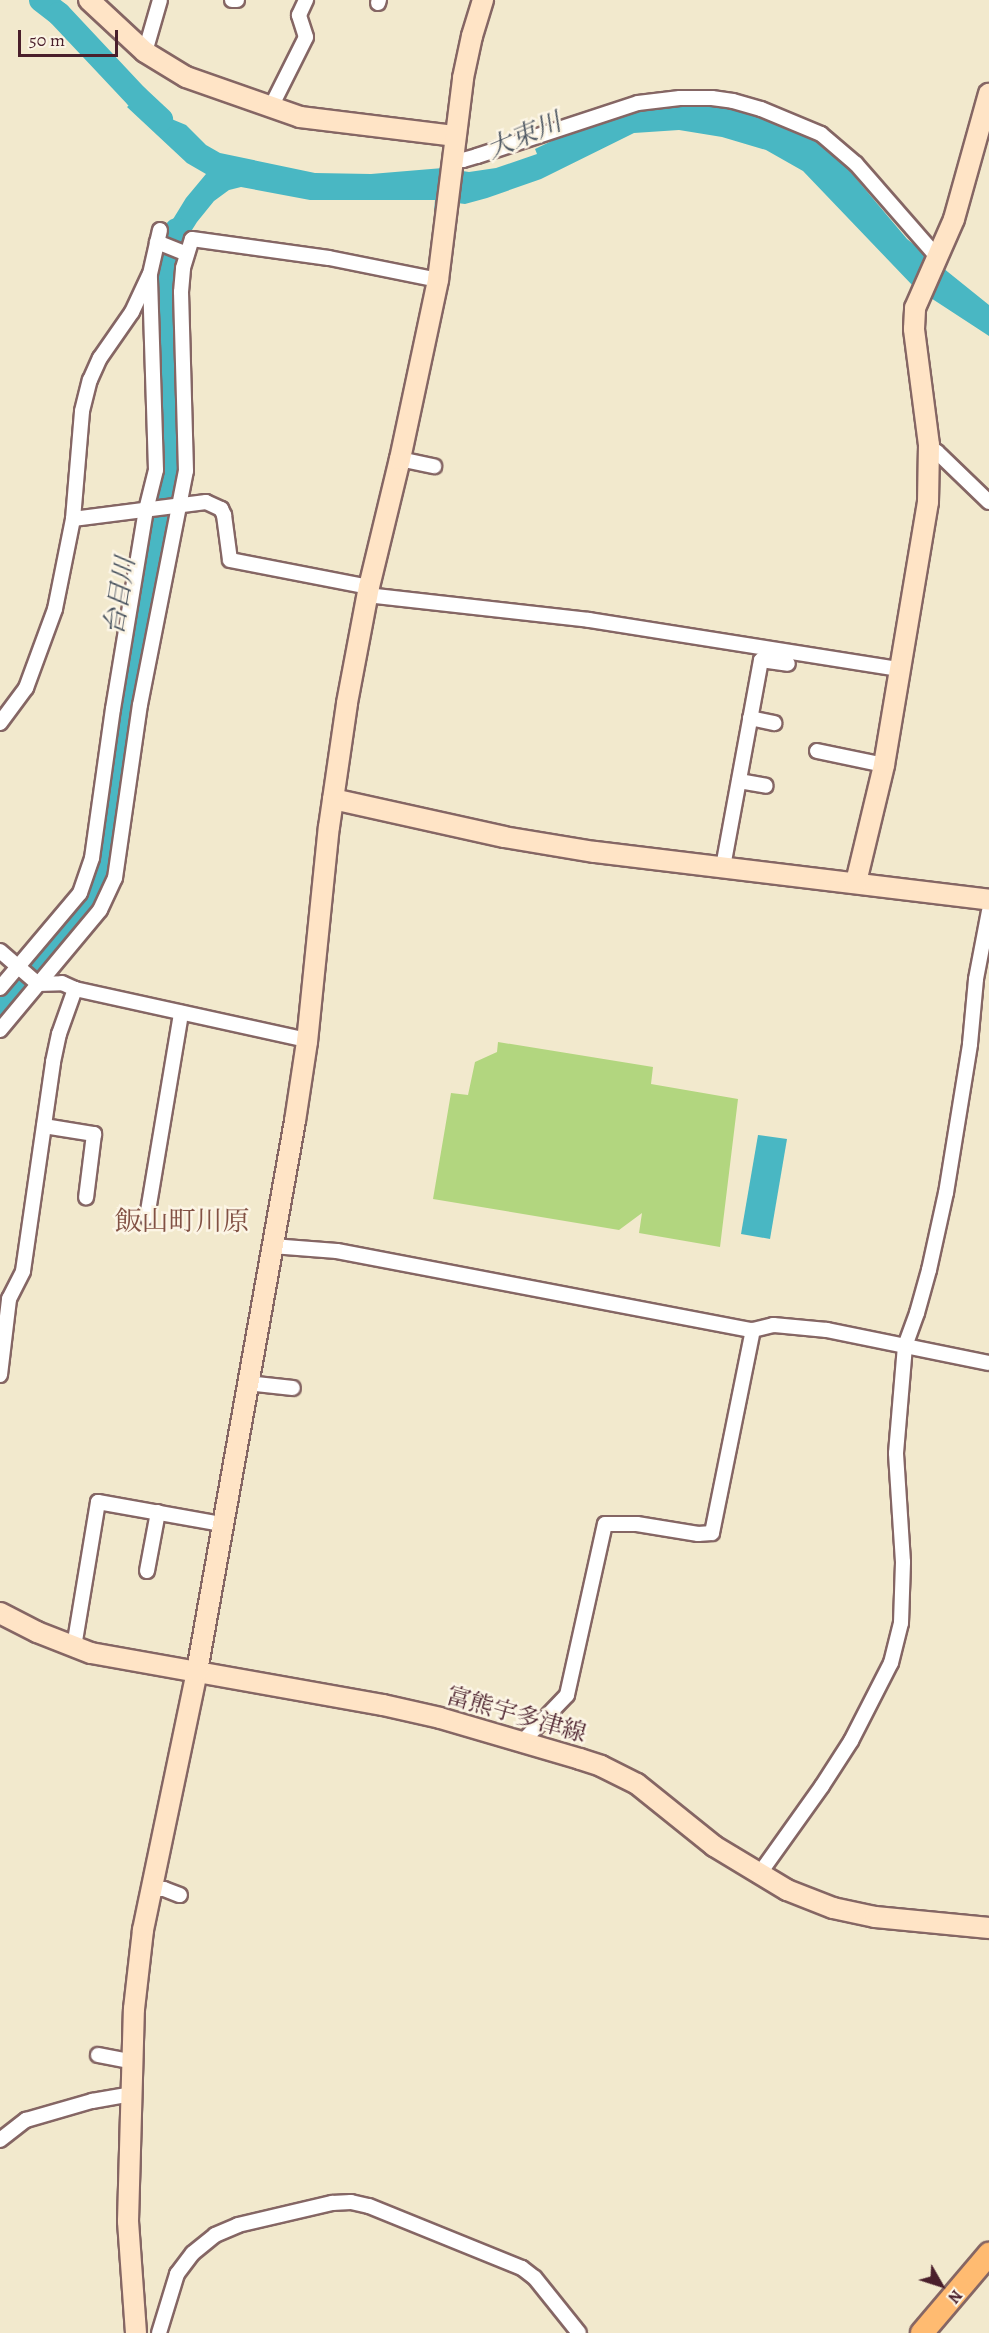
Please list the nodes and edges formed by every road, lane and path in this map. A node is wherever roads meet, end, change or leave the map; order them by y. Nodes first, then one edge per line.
1 (89, 0) edge
2 (160, 0) edge
3 (232, 0) edge
4 (237, 0) edge
5 (306, 0) edge
6 (483, 0) edge
7 (145, 52) junction
8 (989, 94) edge
9 (271, 107) junction
10 (454, 136) junction
11 (452, 163) junction
12 (185, 253) junction
13 (936, 261) junction
14 (150, 274) junction
15 (438, 280) junction
16 (929, 448) junction
17 (400, 459) junction
18 (434, 466) dead end
19 (989, 502) edge
20 (177, 506) junction
21 (148, 510) junction
22 (73, 519) junction
23 (368, 591) junction
24 (788, 664) dead end
25 (900, 669) junction
26 (750, 718) junction
27 (0, 723) edge
28 (774, 723) dead end
29 (817, 751) dead end
30 (884, 765) junction
31 (739, 780) junction
32 (766, 786) dead end
33 (333, 799) junction
34 (723, 867) junction
35 (856, 882) junction
36 (989, 900) edge
37 (989, 911) edge
38 (0, 951) edge
39 (20, 968) junction
40 (36, 983) junction
41 (0, 988) edge
42 (75, 990) junction
43 (182, 1013) junction
44 (0, 1030) edge
45 (308, 1040) junction
46 (44, 1126) junction
47 (86, 1198) dead end
48 (147, 1217) dead end
49 (272, 1246) junction
50 (753, 1330) junction
51 (905, 1346) junction
52 (989, 1363) edge
53 (0, 1375) edge
54 (247, 1383) junction
55 (293, 1388) dead end
56 (158, 1512) junction
57 (222, 1524) junction
58 (147, 1571) dead end
59 (0, 1613) edge
60 (74, 1647) junction
61 (197, 1671) junction
62 (522, 1742) junction
63 (760, 1873) junction
64 (150, 1889) junction
65 (180, 1895) dead end
66 (989, 1928) edge
67 (98, 2055) dead end
68 (133, 2062) junction
69 (131, 2094) junction
70 (0, 2140) edge
71 (989, 2254) edge
72 (136, 2333) edge
73 (159, 2333) edge
74 (579, 2333) edge
75 (922, 2333) edge

1 - 7 street
2 - 7 street
3 - 4 street
5 - 9 street
6 - 10 street
7 - 9 street
8 - 13 street
9 - 10 street
10 - 11 street
11 - 13 street
11 - 15 street
12 - 14 street
12 - 15 street
12 - 20 street
13 - 16 street
14 - 21 street
14 - 22 street
15 - 17 street
16 - 19 street
16 - 25 street
17 - 18 street
17 - 23 street
20 - 21 street
20 - 23 street
20 - 40 street
21 - 22 street
21 - 39 street
22 - 27 street
23 - 25 street
23 - 33 street
24 - 26 street
25 - 30 street
26 - 28 street
26 - 31 street
29 - 30 street
30 - 35 street
31 - 32 street
31 - 34 street
33 - 34 street
33 - 45 street
34 - 35 street
35 - 36 street
37 - 51 street
38 - 39 street
39 - 40 street
39 - 41 street
40 - 42 street
40 - 44 street
42 - 43 street
42 - 46 street
43 - 45 street
43 - 48 street
45 - 49 street
46 - 47 street
46 - 53 street
49 - 50 street
49 - 54 street
50 - 51 street
50 - 62 street
51 - 52 street
51 - 63 street
54 - 55 street
54 - 57 street
56 - 57 street
56 - 58 street
56 - 60 street
57 - 61 street
59 - 60 street, 富熊宇多津線
60 - 61 street, 富熊宇多津線
61 - 62 street, 富熊宇多津線
61 - 64 street
62 - 63 street, 富熊宇多津線
63 - 66 street, 富熊宇多津線
64 - 65 street
64 - 68 street
67 - 68 street
68 - 69 street
69 - 70 street
69 - 72 street
71 - 75 main road
73 - 74 street

